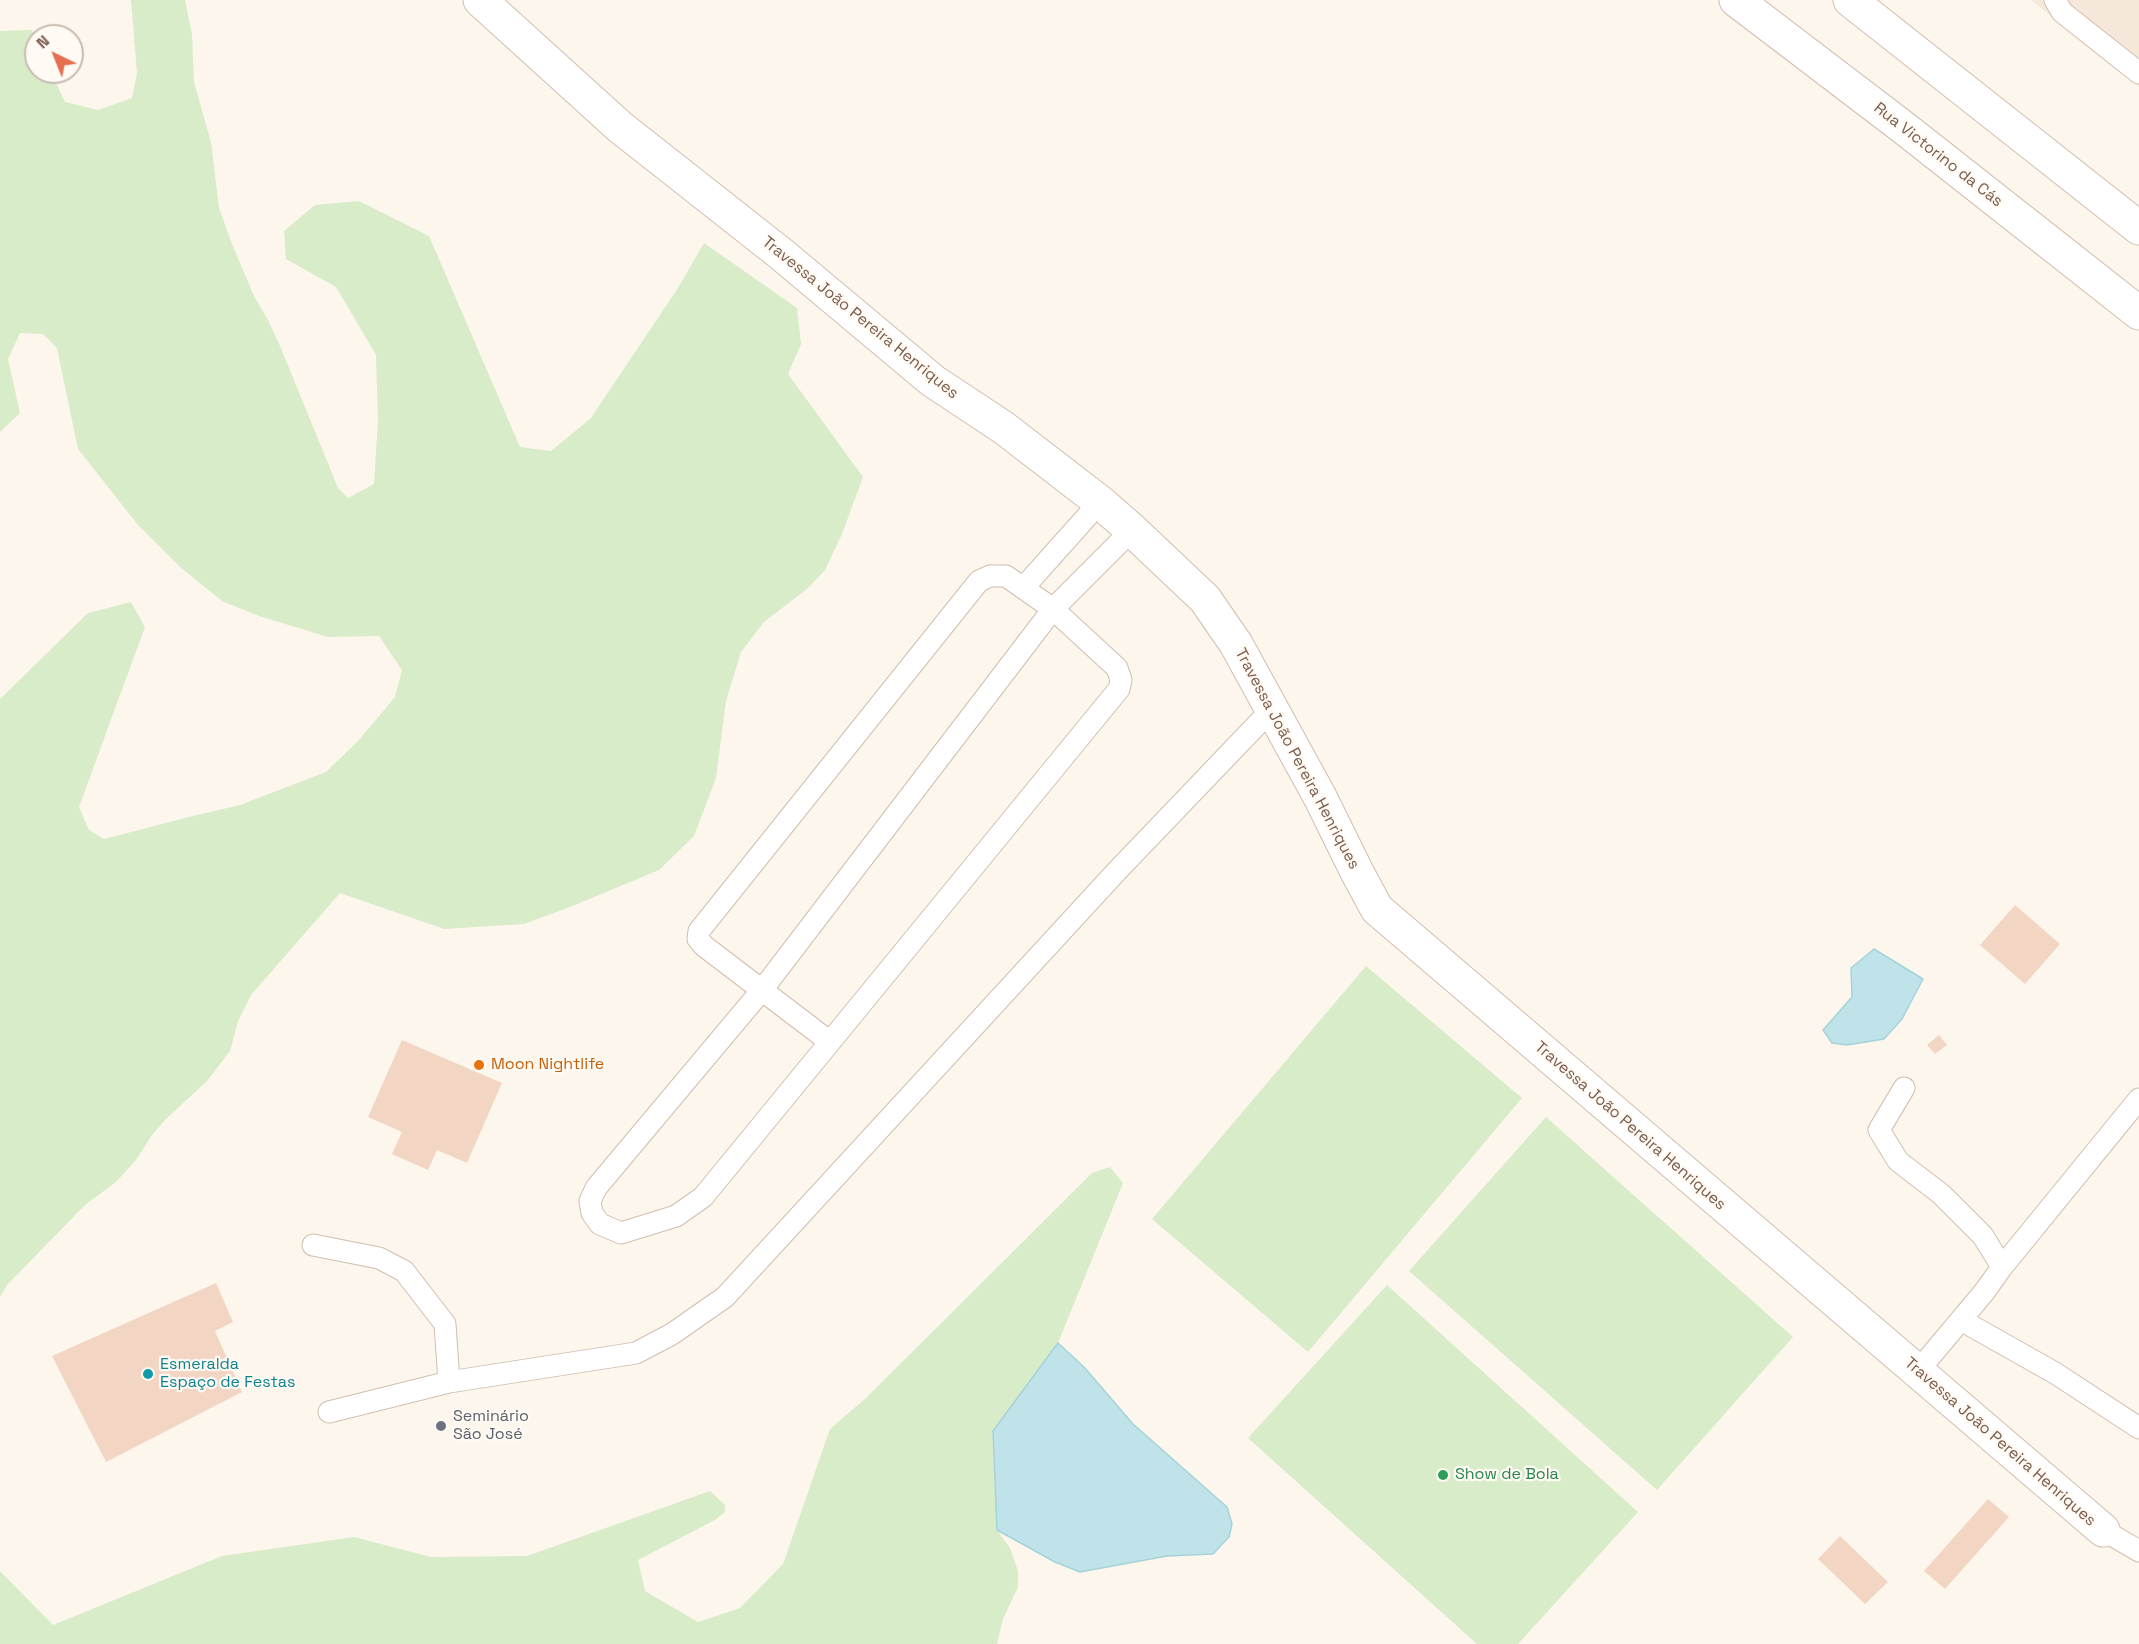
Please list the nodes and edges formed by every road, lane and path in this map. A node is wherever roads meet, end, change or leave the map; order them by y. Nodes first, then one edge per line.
1 (480, 0) edge
2 (1736, 0) edge
3 (1850, 0) edge
4 (2055, 0) edge
5 (2139, 73) edge
6 (2139, 228) edge
7 (2139, 313) edge
8 (1100, 502) junction
9 (1132, 530) junction
10 (1024, 587) junction
11 (1053, 609) junction
12 (1273, 708) junction
13 (762, 990) junction
14 (830, 1042) junction
15 (1904, 1088) dead end
16 (2139, 1099) edge
17 (313, 1245) dead end
18 (2002, 1267) junction
19 (1961, 1320) junction
20 (1918, 1371) junction
21 (449, 1382) junction
22 (329, 1412) dead end
23 (2139, 1428) edge
24 (2103, 1530) joint
25 (2139, 1551) edge

1 - 8 street, Travessa João Pereira Henriques
2 - 7 street, Rua Victorino da Cás
3 - 6 street
4 - 5 lane
8 - 9 street, Travessa João Pereira Henriques
8 - 10 lane
9 - 11 lane
9 - 12 street, Travessa João Pereira Henriques
10 - 11 lane
10 - 13 lane
11 - 13 lane
11 - 14 lane
12 - 20 street, Travessa João Pereira Henriques
12 - 21 lane
13 - 14 lane
13 - 14 lane
15 - 18 lane
16 - 18 lane
17 - 21 lane
18 - 19 lane
19 - 20 lane
19 - 23 lane
20 - 24 street, Travessa João Pereira Henriques
21 - 22 lane
24 - 25 lane

